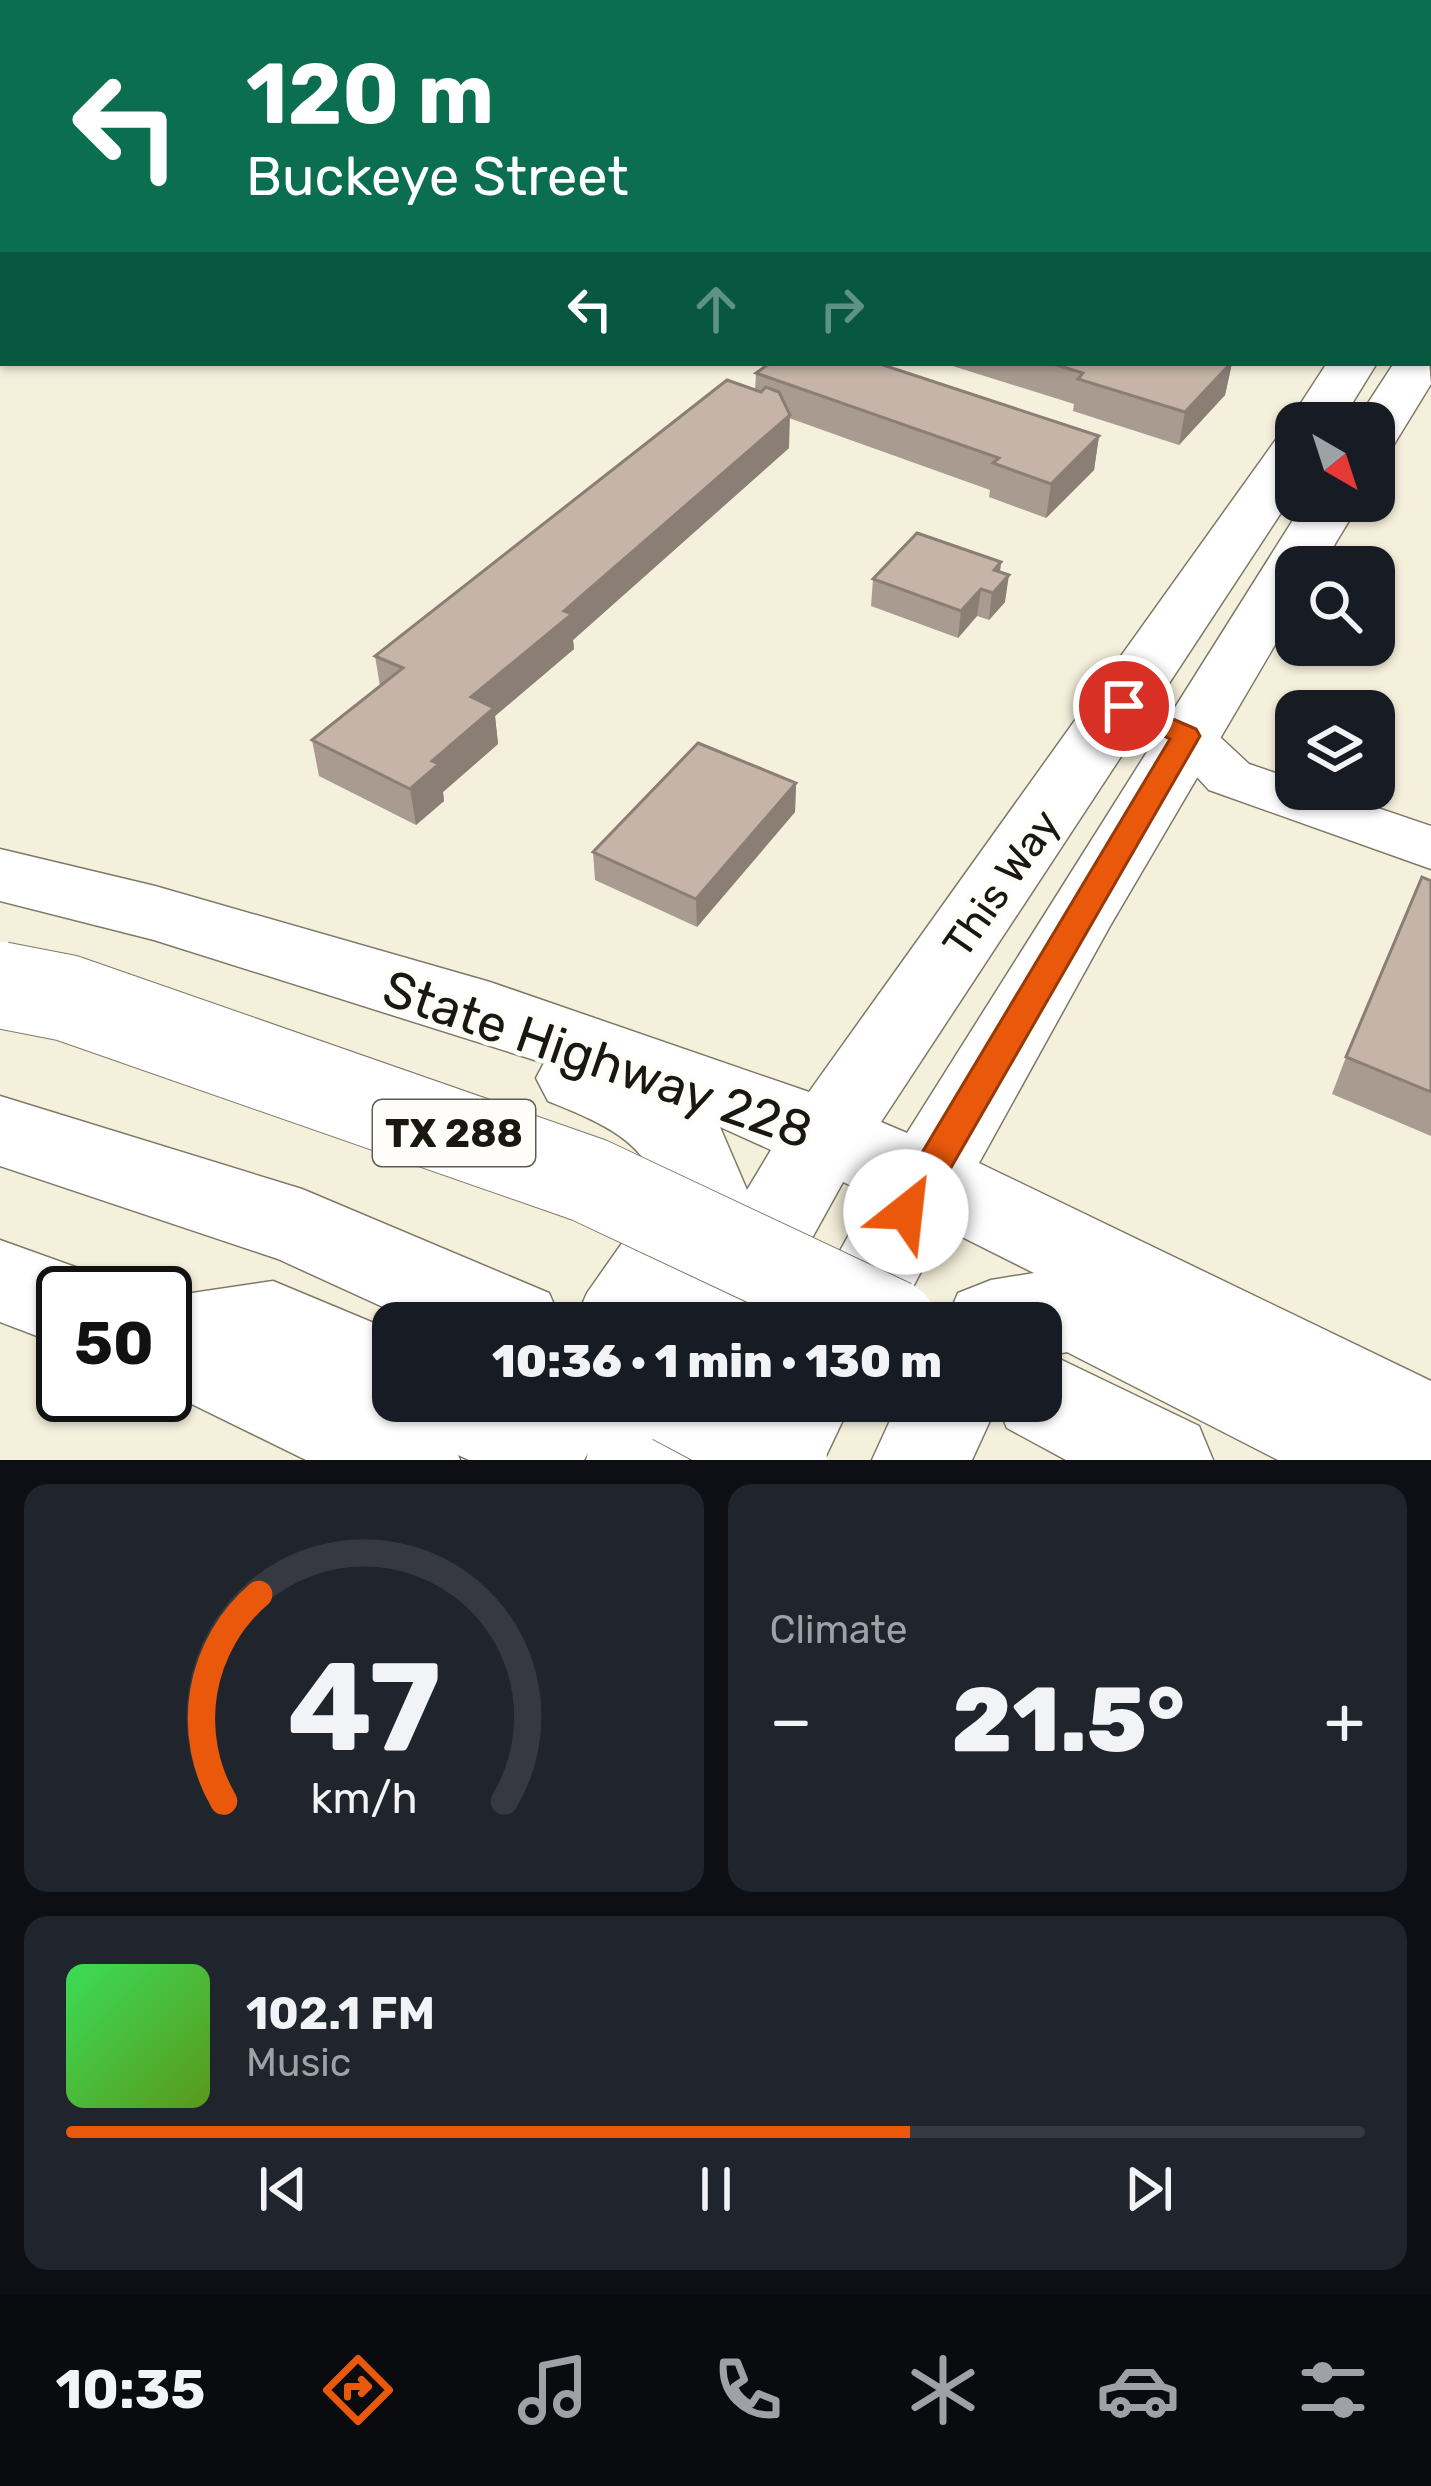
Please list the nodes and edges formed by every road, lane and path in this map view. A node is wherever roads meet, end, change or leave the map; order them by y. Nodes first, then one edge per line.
1 (1417, 366) edge
2 (1395, 402) edge
3 (1275, 490) edge
4 (1316, 522) edge
5 (1155, 721) junction
6 (1275, 754) edge
7 (1395, 801) edge
8 (1431, 815) edge
9 (1431, 848) edge
10 (0, 875) edge
11 (0, 985) edge
12 (490, 1013) junction
13 (0, 1131) edge
14 (825, 1136) junction
15 (924, 1179) junction
16 (0, 1281) edge
17 (36, 1294) edge
18 (468, 1302) edge
19 (634, 1302) edge
20 (728, 1302) edge
21 (848, 1302) edge
22 (857, 1302) edge
23 (1062, 1312) edge
24 (192, 1338) edge
25 (192, 1355) edge
26 (372, 1368) edge
27 (1062, 1407) edge
28 (492, 1422) edge
29 (553, 1422) edge
30 (658, 1422) edge
31 (711, 1422) edge
32 (793, 1422) edge
33 (940, 1422) edge
34 (1431, 1431) edge
35 (1431, 1442) edge
36 (411, 1460) edge
37 (635, 1460) edge
38 (772, 1460) edge
39 (784, 1460) edge
40 (921, 1460) edge
41 (1164, 1460) edge

1 - 2 main road
3 - 5 main road, This Way
4 - 5 main road, This Way
5 - 6 street
5 - 9 street
5 - 14 main road, This Way
5 - 15 main road, This Way
7 - 8 street
10 - 12 main road, State Highway 228
11 - 21 main road, TX 288, bridge
12 - 14 main road, State Highway 228
12 - 19 main road
13 - 18 main road
14 - 15 main road, State Highway 228
14 - 20 main road, This Way
15 - 22 main road, This Way
15 - 34 main road, State Highway 228
16 - 17 main road
23 - 35 main road
24 - 26 main road
25 - 36 main road
27 - 41 main road
28 - 29 main road
30 - 37 main road
31 - 39 main road, bridge
32 - 38 main road
33 - 40 main road

